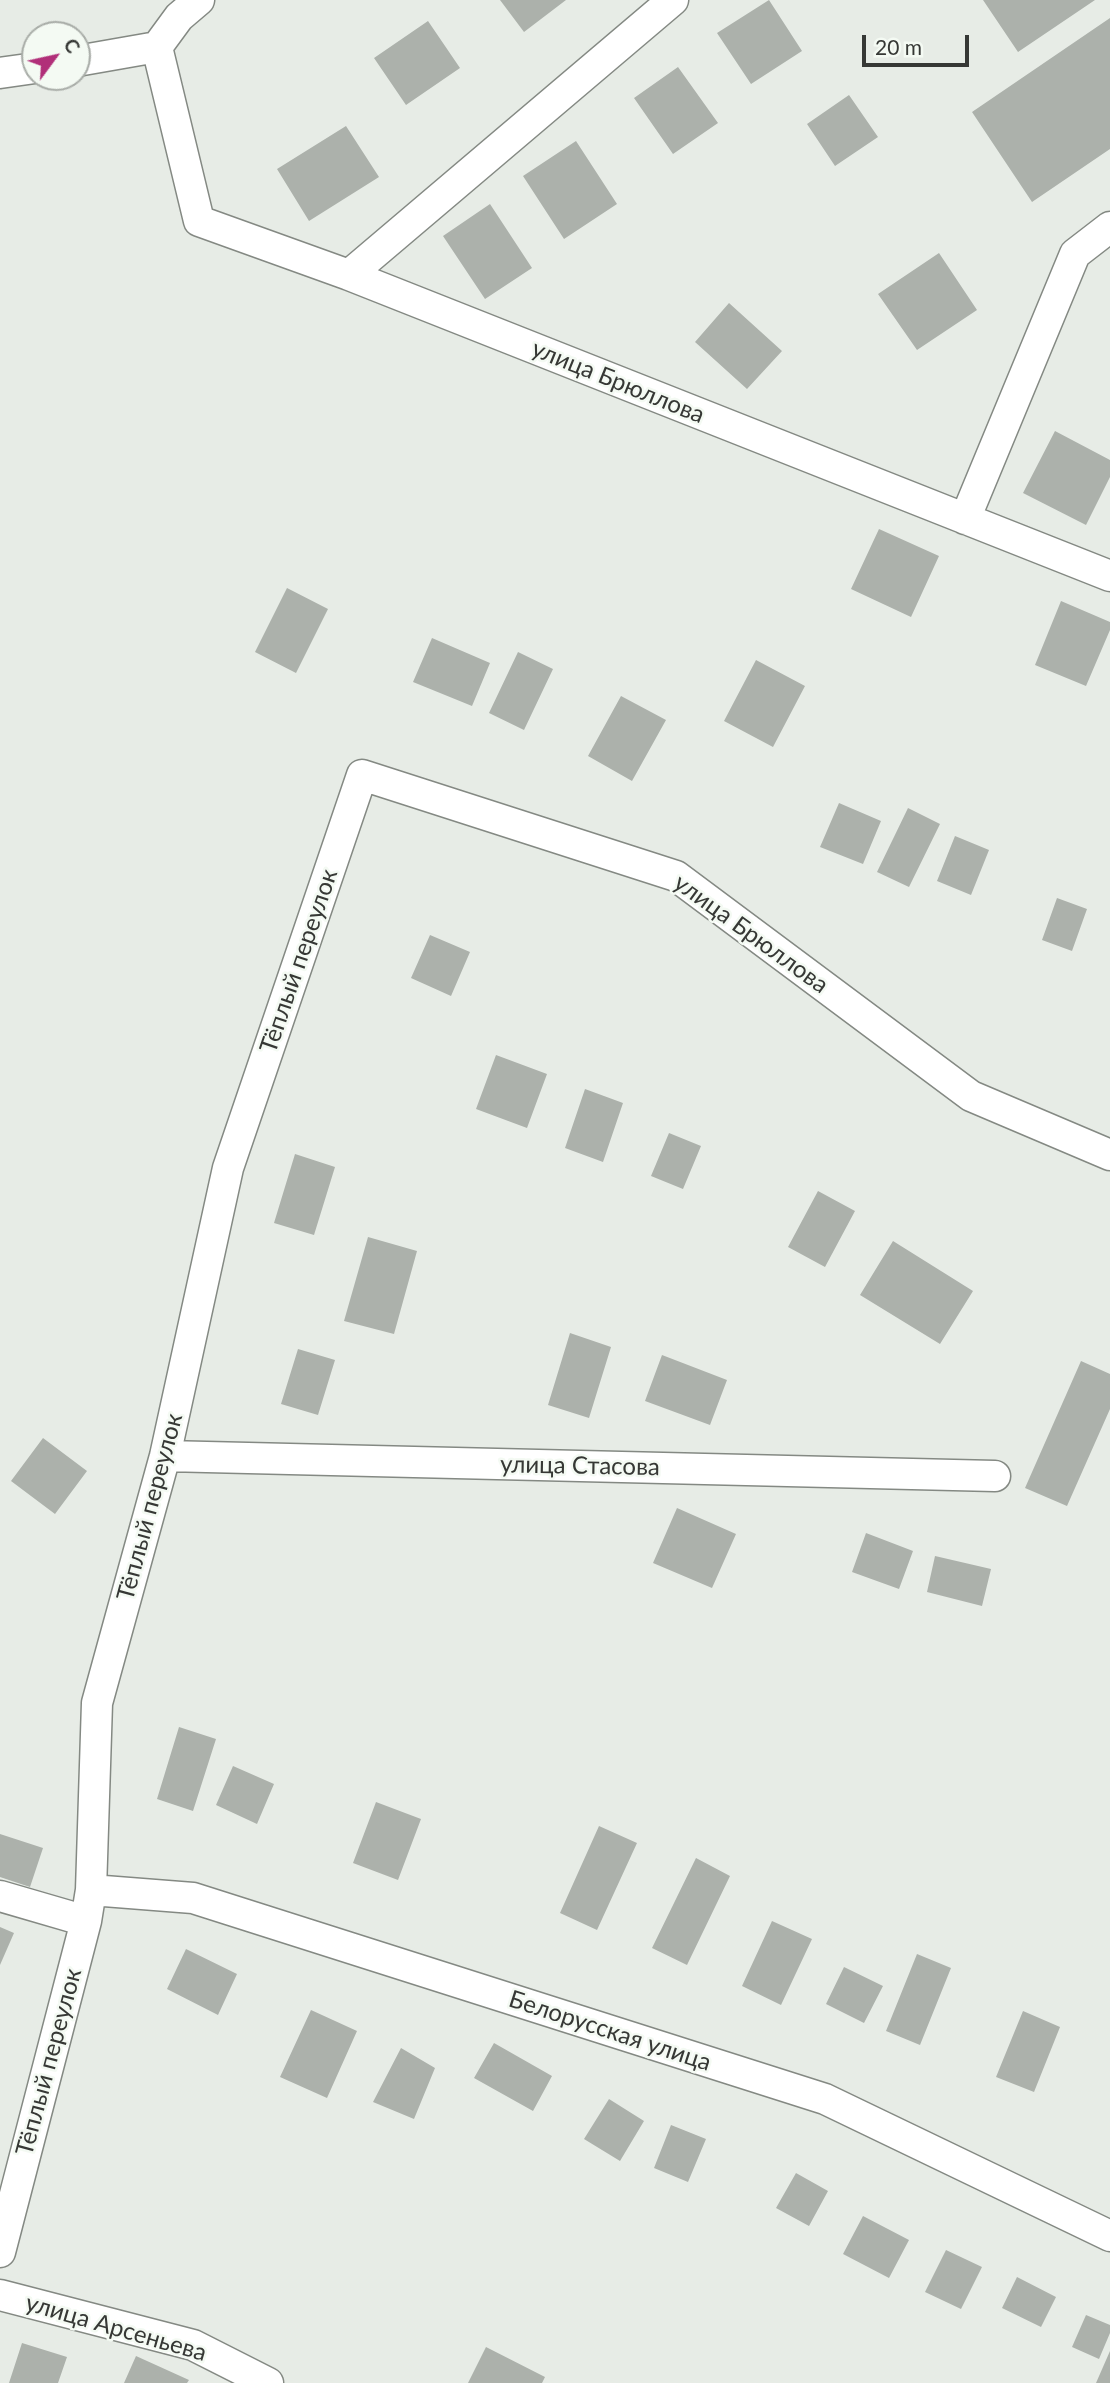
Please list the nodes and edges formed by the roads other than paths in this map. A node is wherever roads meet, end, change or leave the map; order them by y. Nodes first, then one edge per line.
1 (199, 0) edge
2 (673, 0) edge
3 (157, 47) junction
4 (91, 59) edge
5 (21, 70) edge
6 (0, 73) edge
7 (1110, 227) edge
8 (349, 275) junction
9 (965, 519) junction
10 (1110, 576) edge
11 (362, 775) joint
12 (1110, 1155) edge
13 (165, 1456) junction
14 (995, 1476) dead end
15 (90, 1890) junction
16 (0, 1896) edge
17 (86, 1921) junction
18 (1110, 2236) edge
19 (0, 2252) edge
20 (0, 2295) edge
21 (268, 2383) edge

1 - 3 street
2 - 8 street
3 - 4 street
3 - 8 street, улица Брюллова
5 - 6 street
7 - 9 street
8 - 9 street, улица Брюллова
9 - 10 street, улица Брюллова
11 - 12 street, улица Брюллова
11 - 13 street, Тёплый переулок
13 - 14 street, улица Стасова
13 - 15 street, Тёплый переулок
15 - 17 street, Тёплый переулок
15 - 18 street, Белорусская улица
16 - 17 street
17 - 19 street, Тёплый переулок
20 - 21 street, улица Арсеньева

